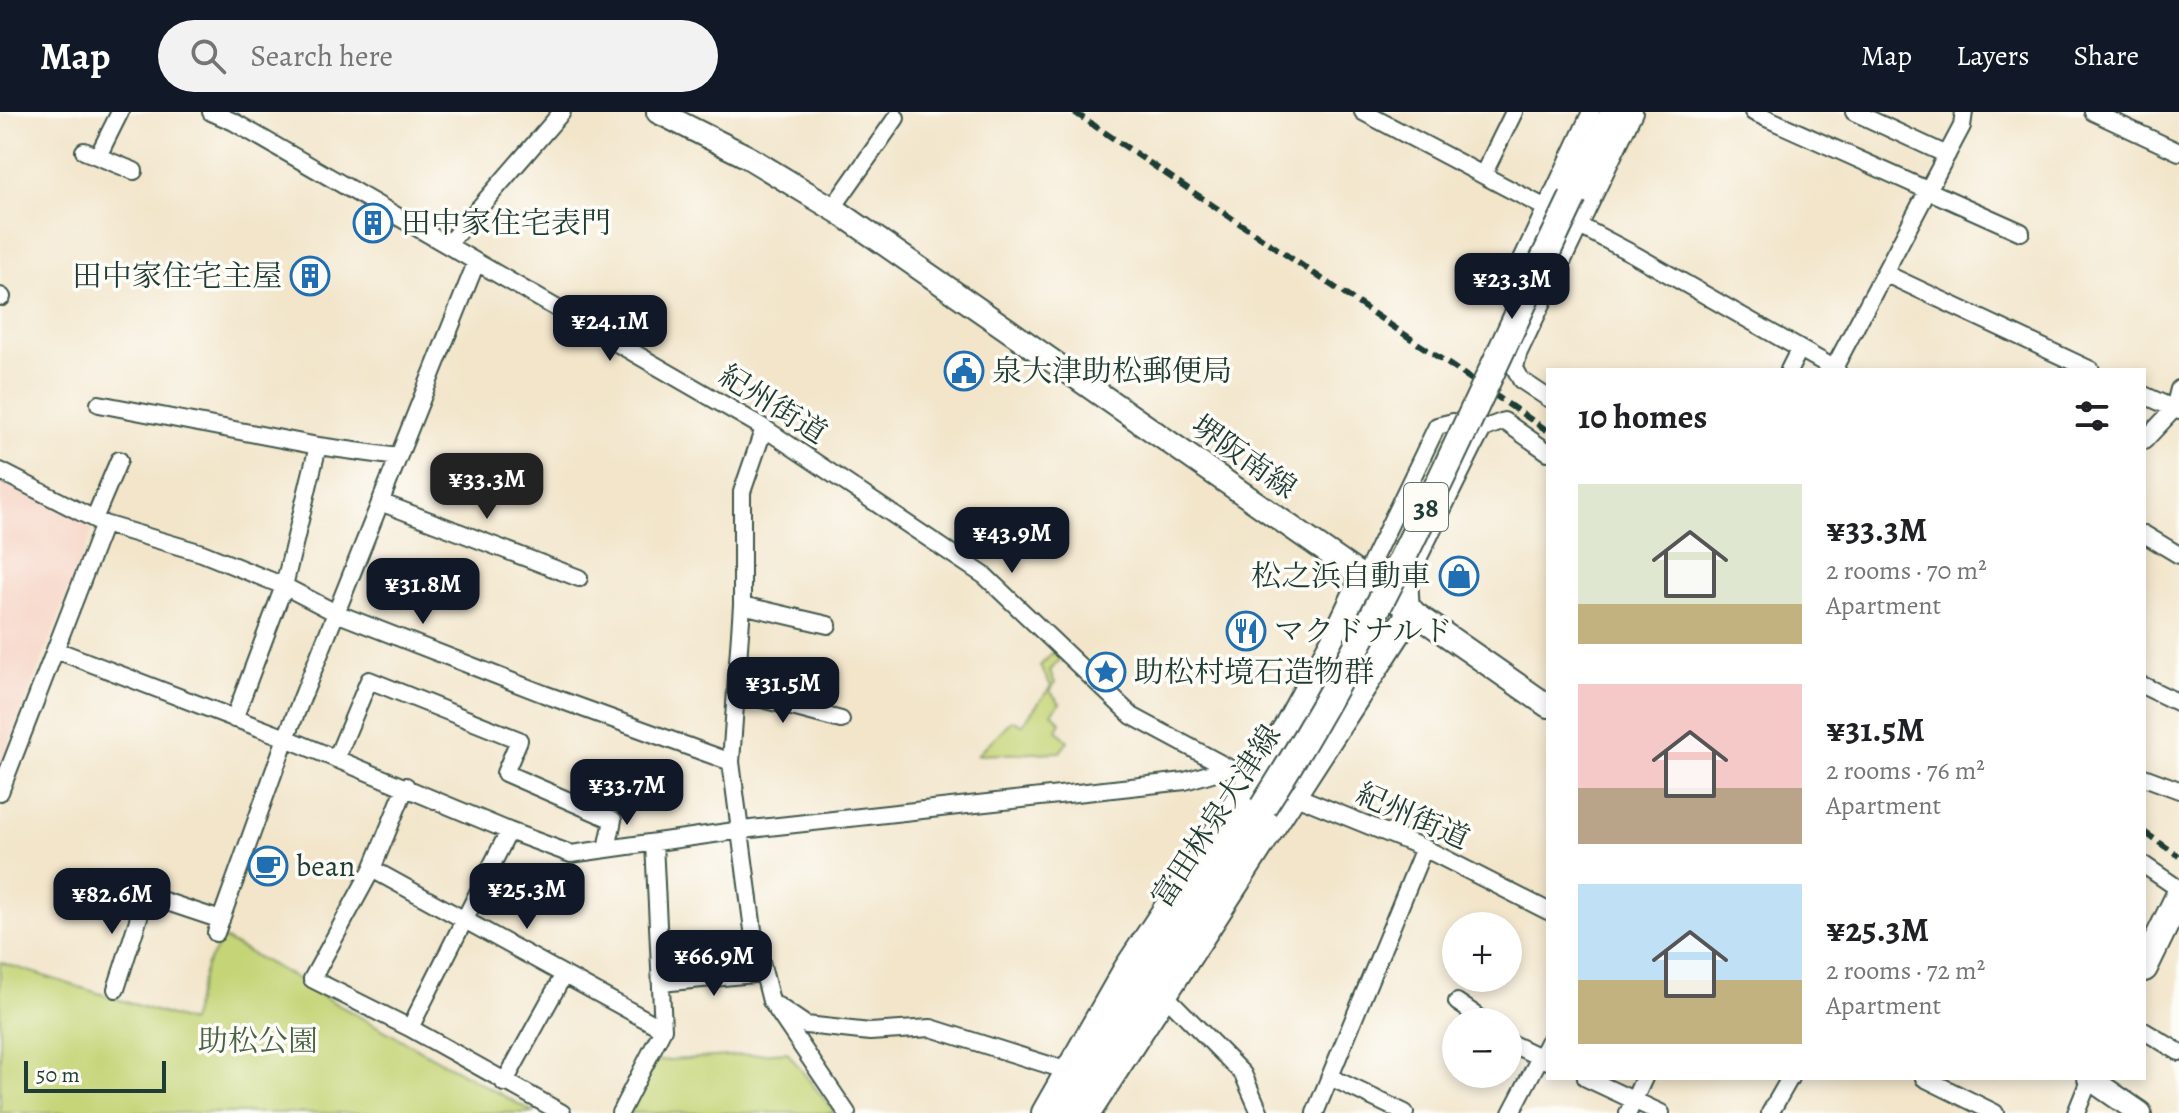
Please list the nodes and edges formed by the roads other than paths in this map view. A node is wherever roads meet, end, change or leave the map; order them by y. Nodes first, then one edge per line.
1 (120, 112) edge
2 (211, 112) edge
3 (562, 112) edge
4 (658, 112) edge
5 (1363, 112) edge
6 (1514, 112) edge
7 (1591, 112) edge
8 (1614, 112) edge
9 (1634, 112) edge
10 (1753, 112) edge
11 (1854, 112) edge
12 (1964, 112) edge
13 (2093, 112) edge
14 (896, 118) dead end
15 (2179, 152) edge
16 (1947, 155) junction
17 (134, 171) dead end
18 (1483, 175) junction
19 (1927, 191) junction
20 (832, 209) junction
21 (1546, 209) junction
22 (1580, 226) junction
23 (2021, 232) dead end
24 (447, 245) junction
25 (476, 263) junction
26 (1884, 273) junction
27 (1548, 292) junction
28 (1799, 350) junction
29 (1790, 368) edge
30 (1833, 368) edge
31 (1836, 368) edge
32 (2087, 368) edge
33 (2179, 389) edge
34 (2146, 396) edge
35 (1546, 397) edge
36 (99, 404) dead end
37 (2176, 410) edge
38 (764, 428) junction
39 (2146, 439) edge
40 (318, 446) junction
41 (1474, 446) junction
42 (1546, 451) edge
43 (398, 457) junction
44 (119, 460) dead end
45 (0, 471) edge
46 (380, 502) junction
47 (99, 521) junction
48 (2146, 535) edge
49 (2179, 555) edge
50 (579, 578) dead end
51 (1364, 578) junction
52 (284, 586) junction
53 (742, 605) junction
54 (1411, 612) junction
55 (336, 613) junction
56 (828, 625) dead end
57 (56, 650) junction
58 (2146, 687) edge
59 (736, 692) junction
60 (2179, 703) edge
61 (1546, 705) edge
62 (234, 719) junction
63 (841, 720) dead end
64 (286, 738) junction
65 (336, 759) junction
66 (731, 762) junction
67 (1242, 772) junction
68 (2146, 778) edge
69 (406, 786) junction
70 (2179, 790) edge
71 (0, 792) edge
72 (1293, 796) junction
73 (742, 830) junction
74 (509, 831) junction
75 (654, 843) junction
76 (1424, 848) junction
77 (607, 849) junction
78 (2146, 866) edge
79 (372, 869) junction
80 (128, 889) dead end
81 (2179, 889) edge
82 (146, 895) junction
83 (2179, 898) edge
84 (1546, 910) edge
85 (466, 919) junction
86 (112, 941) dead end
87 (129, 946) junction
88 (2146, 964) edge
89 (764, 973) junction
90 (563, 976) junction
91 (661, 983) junction
92 (116, 989) dead end
93 (1163, 993) junction
94 (771, 1001) junction
95 (1457, 1002) dead end
96 (1466, 1008) edge
97 (410, 1028) junction
98 (663, 1029) junction
99 (2146, 1032) edge
100 (1522, 1049) edge
101 (2179, 1052) edge
102 (1544, 1059) edge
103 (1068, 1071) junction
104 (1330, 1077) junction
105 (1589, 1080) edge
106 (1643, 1080) edge
107 (1789, 1080) edge
108 (1928, 1080) edge
109 (2089, 1080) edge
110 (2093, 1080) edge
111 (504, 1083) junction
112 (1631, 1106) edge
113 (562, 1113) edge
114 (620, 1113) edge
115 (847, 1113) edge
116 (1045, 1113) edge
117 (1065, 1113) edge
118 (1087, 1113) edge
119 (1260, 1113) edge
120 (1315, 1113) edge
121 (1405, 1113) edge
122 (1511, 1113) edge
123 (1661, 1113) edge
124 (1770, 1113) edge
125 (1995, 1113) edge
126 (2076, 1113) edge
127 (2140, 1113) edge

1 - 17 street
2 - 24 street, 紀州街道
3 - 24 street
4 - 20 main road, 堺阪南線
5 - 18 street
6 - 18 street
7 - 21 street
8 - 117 main road, 富田林泉大津線 / 38, bridge
9 - 22 street
10 - 19 street
11 - 16 street
12 - 16 street
13 - 15 street
14 - 20 street
16 - 19 street
18 - 21 street
19 - 23 street
19 - 26 street
20 - 51 main road, 堺阪南線
21 - 22 street
21 - 27 street
22 - 27 street
22 - 28 street
24 - 25 street, 紀州街道
25 - 38 street, 紀州街道
25 - 43 street
26 - 31 street
26 - 32 street
27 - 35 street
28 - 29 street
28 - 30 street
33 - 37 street
34 - 37 street
36 - 40 street
37 - 39 street
38 - 53 street
38 - 67 street, 紀州街道
40 - 43 street
40 - 52 street
41 - 42 street
41 - 51 street
41 - 54 street
43 - 46 street
44 - 47 street
45 - 47 street
46 - 50 street
46 - 55 street
47 - 52 street
47 - 57 street
48 - 49 street
51 - 54 main road, 堺阪南線
51 - 67 main road
52 - 55 street
52 - 62 street
53 - 56 street
53 - 59 street
54 - 61 main road, 堺阪南線
54 - 72 main road
55 - 64 street
55 - 66 street
57 - 62 street
57 - 71 street
58 - 60 street
59 - 63 street
59 - 66 street
62 - 64 street
64 - 65 street
64 - 82 street
65 - 69 street
65 - 77 street
66 - 73 street
67 - 72 street, 紀州街道
67 - 73 street
67 - 103 main road
68 - 70 street
69 - 74 street
69 - 79 street
72 - 76 street, 紀州街道
72 - 93 main road
73 - 75 street
73 - 89 street
74 - 77 street
74 - 85 street
75 - 77 street
75 - 91 street
76 - 84 street, 紀州街道
76 - 104 street
78 - 81 street
79 - 85 street
79 - 97 street
80 - 82 street
82 - 87 street
83 - 88 main road
85 - 90 street
85 - 97 street
86 - 87 street
87 - 92 street
89 - 91 street
89 - 94 street
90 - 98 street
90 - 111 street
91 - 98 street
93 - 118 main road
93 - 119 street
94 - 103 street
94 - 115 street
95 - 96 street
97 - 111 street
98 - 114 street
99 - 101 street
100 - 102 street
102 - 122 street
103 - 116 main road
104 - 120 street
104 - 121 street
105 - 112 street
106 - 112 street
107 - 124 street
108 - 125 street
109 - 126 street
110 - 127 main road
111 - 113 street
112 - 123 street

